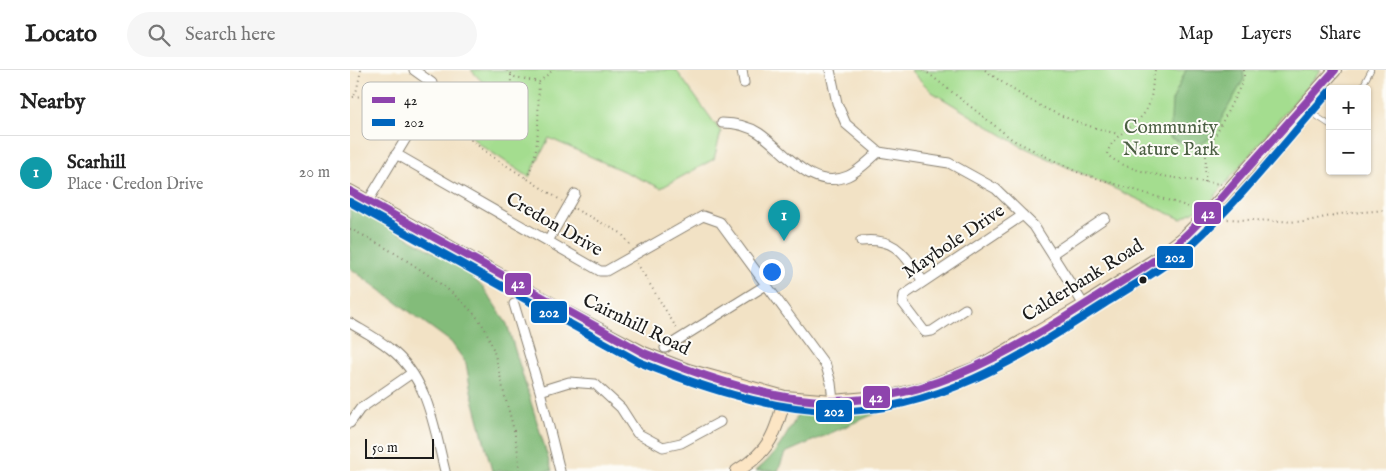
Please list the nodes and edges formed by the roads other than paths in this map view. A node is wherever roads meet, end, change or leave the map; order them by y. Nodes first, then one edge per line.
1 (414, 70) edge
2 (742, 70) edge
3 (830, 70) edge
4 (1335, 70) edge
5 (1371, 70) edge
6 (431, 82) edge
7 (744, 83) dead end
8 (1363, 85) edge
9 (1302, 107) junction
10 (722, 122) dead end
11 (1326, 122) edge
12 (405, 140) edge
13 (879, 152) junction
14 (396, 154) junction
15 (350, 191) edge
16 (575, 194) dead end
17 (368, 201) junction
18 (1023, 215) junction
19 (1105, 218) dead end
20 (860, 240) dead end
21 (548, 241) junction
22 (1052, 254) junction
23 (923, 281) junction
24 (766, 285) junction
25 (514, 304) dead end
26 (1084, 305) junction
27 (966, 309) dead end
28 (350, 323) edge
29 (665, 348) dead end
30 (412, 373) junction
31 (540, 391) junction
32 (784, 397) junction
33 (833, 401) junction
34 (720, 422) dead end
35 (350, 423) edge
36 (445, 471) edge
37 (560, 471) edge
38 (737, 471) edge

1 - 6 street
2 - 7 street
3 - 13 street
4 - 9 main road, Calderbank Road
5 - 8 lane
9 - 11 lane
9 - 26 main road, Calderbank Road
10 - 13 street
12 - 14 street
13 - 18 street
14 - 17 street
14 - 21 street, Credon Drive
15 - 17 main road, Cairnhill Road
16 - 21 street
17 - 32 main road, Cairnhill Road
18 - 22 street
18 - 23 street, Maybole Drive
19 - 22 street
20 - 23 street
21 - 24 street, Credon Drive
22 - 26 street
23 - 27 street, Maybole Drive
24 - 29 street
24 - 33 street, Credon Drive
25 - 31 street
26 - 33 main road, Calderbank Road
28 - 30 street
30 - 35 street
30 - 36 street
31 - 34 street
31 - 37 street
32 - 33 main road, Calderbank Road
32 - 38 main road

